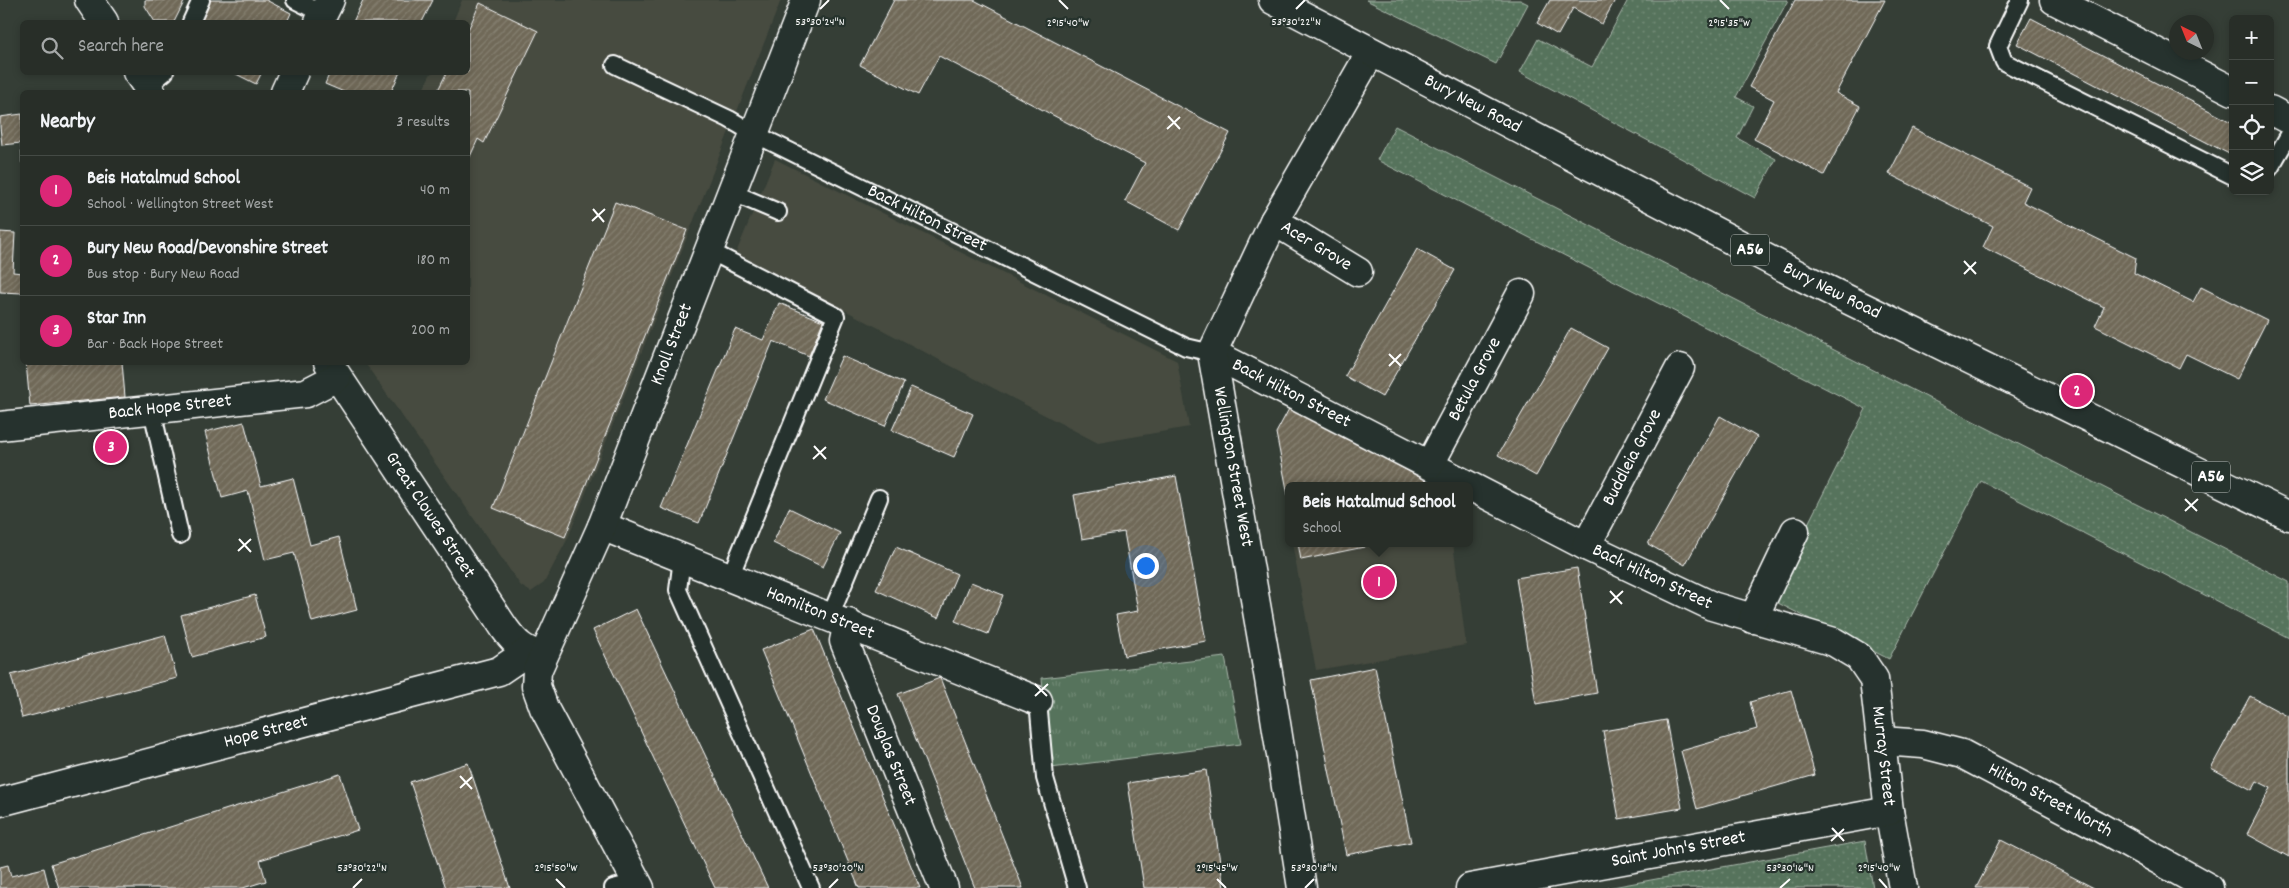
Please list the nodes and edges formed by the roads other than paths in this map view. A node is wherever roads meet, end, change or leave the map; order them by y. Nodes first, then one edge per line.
1 (88, 0) edge
2 (201, 0) edge
3 (295, 0) edge
4 (806, 0) edge
5 (1273, 0) edge
6 (2020, 0) edge
7 (2054, 0) edge
8 (324, 12) edge
9 (103, 20) edge
10 (191, 20) edge
11 (1371, 52) junction
12 (615, 65) dead end
13 (293, 75) edge
14 (2229, 89) edge
15 (286, 90) edge
16 (2274, 112) edge
17 (2289, 120) edge
18 (753, 133) junction
19 (2289, 135) edge
20 (2274, 161) edge
21 (2229, 174) edge
22 (731, 192) junction
23 (778, 212) dead end
24 (1274, 221) junction
25 (708, 250) junction
26 (1358, 272) dead end
27 (1521, 294) dead end
28 (1212, 353) junction
29 (1680, 368) dead end
30 (333, 370) edge
31 (152, 410) junction
32 (0, 426) edge
33 (1430, 464) junction
34 (1464, 482) edge
35 (1473, 487) edge
36 (879, 498) dead end
37 (2289, 516) edge
38 (602, 526) junction
39 (1795, 531) dead end
40 (180, 535) dead end
41 (1586, 546) junction
42 (682, 558) junction
43 (730, 577) junction
44 (1753, 619) junction
45 (839, 620) junction
46 (1834, 642) joint
47 (535, 654) junction
48 (1038, 701) joint
49 (1882, 741) junction
50 (0, 802) edge
51 (1889, 811) junction
52 (630, 886) edge
53 (811, 888) edge
54 (944, 888) edge
55 (1077, 888) edge
56 (1302, 888) edge
57 (1470, 888) edge
58 (1903, 888) edge
59 (2208, 888) edge

1 - 9 main road
2 - 10 lane
3 - 8 lane
4 - 18 main road, Knoll Street
5 - 11 main road, Bury New Road / A56
6 - 21 lane
7 - 14 main road
11 - 24 main road
11 - 37 main road, Bury New Road / A56
12 - 18 lane, Back Hilton Street
13 - 15 main road
16 - 17 main road
18 - 22 main road, Knoll Street
18 - 28 lane, Back Hilton Street
19 - 20 lane
22 - 23 lane
22 - 25 main road, Knoll Street
24 - 26 main road, Acer Grove
24 - 28 main road
25 - 38 main road, Knoll Street
25 - 43 lane
27 - 33 main road, Betula Grove
28 - 33 main road, Back Hilton Street
28 - 56 main road, Wellington Street West
29 - 41 main road, Buddleia Grove
30 - 31 main road, Back Hope Street
30 - 47 main road, Great Clowes Street
31 - 32 main road, Back Hope Street
31 - 40 lane
33 - 34 main road, Back Hilton Street
35 - 41 main road, Back Hilton Street
36 - 45 lane
38 - 42 main road, Hamilton Street
38 - 47 main road, Knoll Street
39 - 44 main road
41 - 44 main road, Back Hilton Street
42 - 43 main road, Hamilton Street
42 - 53 lane
43 - 45 main road, Hamilton Street
44 - 46 main road, Back Hilton Street
45 - 48 main road, Hamilton Street
45 - 54 main road, Douglas Street
46 - 49 main road, Murray Street
47 - 50 main road, Hope Street
47 - 52 main road, Knoll Street
48 - 55 lane
49 - 51 main road, Murray Street
49 - 59 main road, Hilton Street North
51 - 57 main road, Saint John's Street
51 - 58 main road, Murray Street

